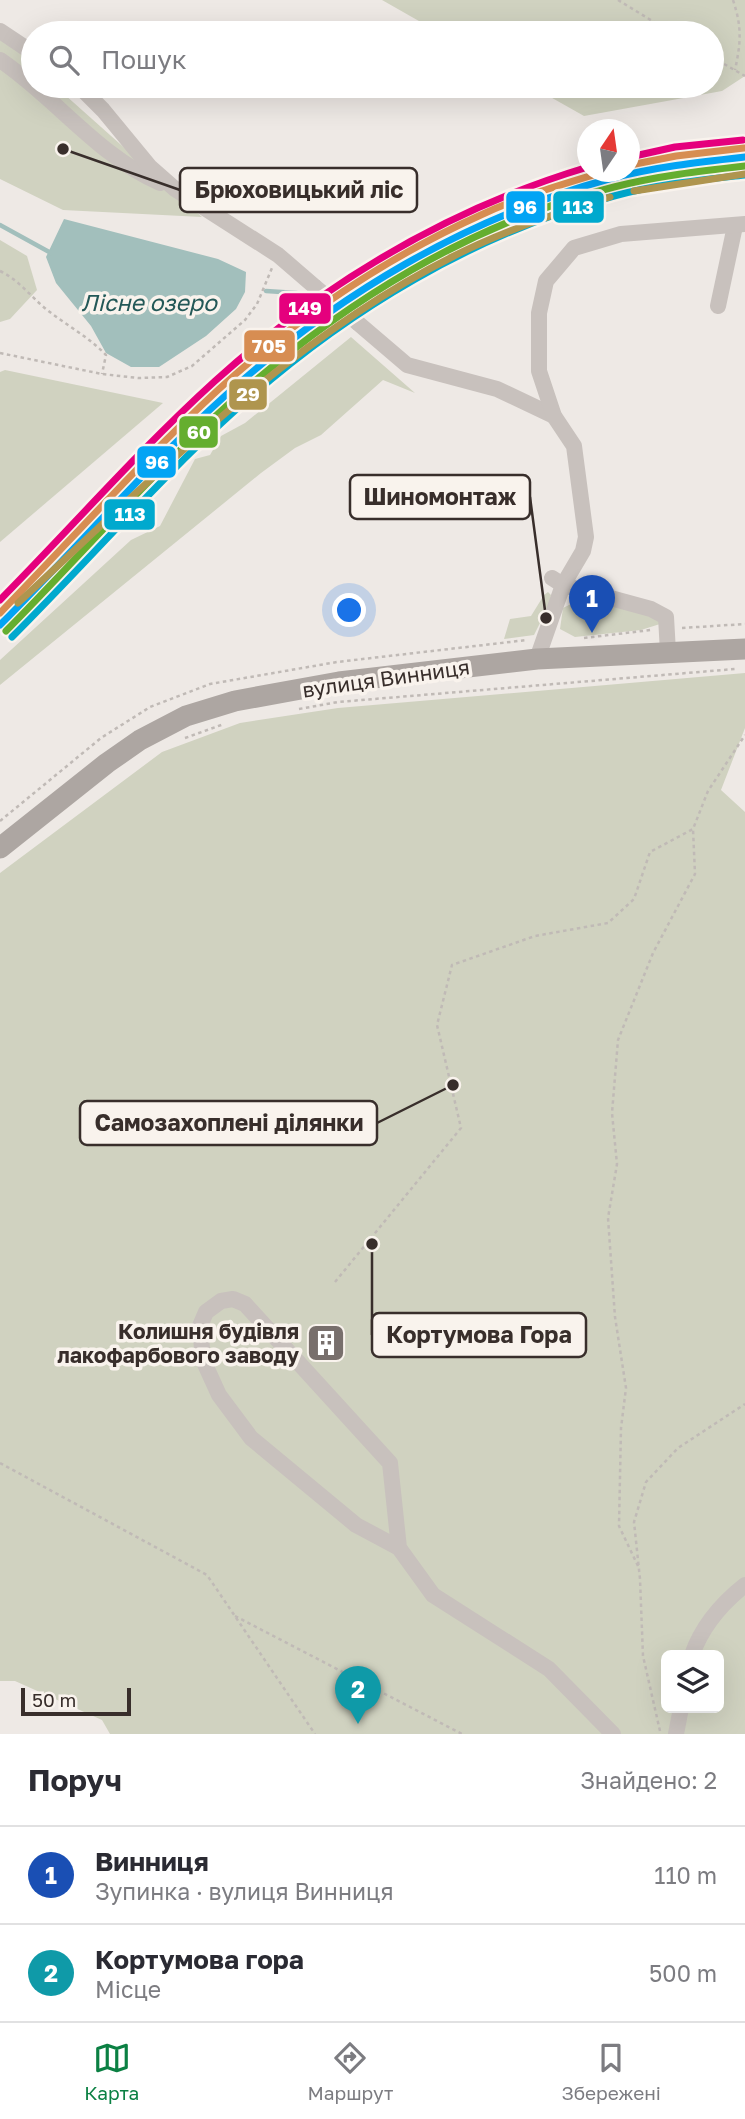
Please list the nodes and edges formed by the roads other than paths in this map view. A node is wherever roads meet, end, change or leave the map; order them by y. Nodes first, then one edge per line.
1 (0, 31) edge
2 (21, 45) edge
3 (0, 60) edge
4 (21, 77) edge
5 (46, 98) edge
6 (91, 98) edge
7 (175, 190) junction
8 (740, 225) edge
9 (314, 286) tunnel mouth
10 (718, 306) dead end
11 (359, 324) tunnel mouth
12 (554, 416) junction
13 (558, 581) junction
14 (745, 649) edge
15 (668, 652) junction
16 (537, 659) junction
17 (0, 848) edge
18 (399, 1548) junction
19 (745, 1586) edge
20 (694, 1650) edge
21 (680, 1713) edge
22 (613, 1734) edge
23 (676, 1734) edge

1 - 2 street
3 - 4 street
5 - 7 street
6 - 7 street
7 - 9 street
8 - 10 street
8 - 12 street
11 - 12 street
12 - 13 street
13 - 15 street
13 - 16 street
14 - 15 main road, вулиця Винниця
15 - 16 main road, вулиця Винниця
16 - 17 main road, вулиця Винниця
18 - 18 street
18 - 22 street
19 - 20 street
21 - 23 street

